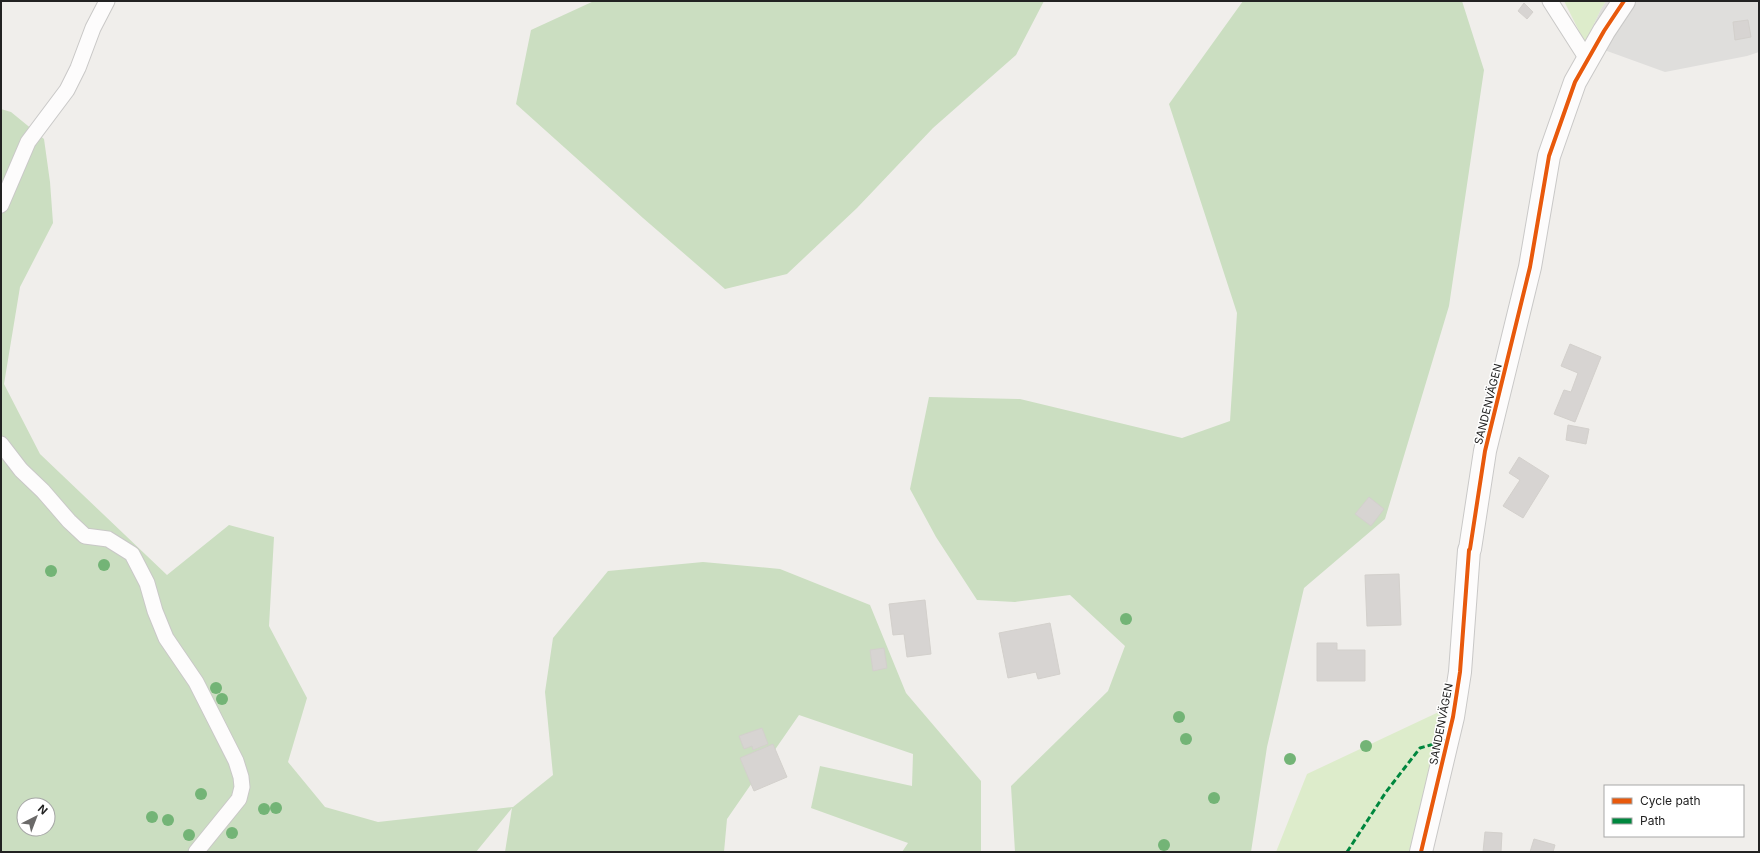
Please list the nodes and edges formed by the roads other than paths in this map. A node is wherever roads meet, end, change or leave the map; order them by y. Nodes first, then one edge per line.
1 (107, 1) edge
2 (1550, 1) edge
3 (1624, 1) edge
4 (1587, 59) junction
5 (1, 205) edge
6 (1, 444) edge
7 (196, 852) edge
8 (1421, 852) edge

1 - 5 lane
2 - 4 lane
3 - 4 street, SANDENVÄGEN
4 - 8 street, SANDENVÄGEN
6 - 7 lane

